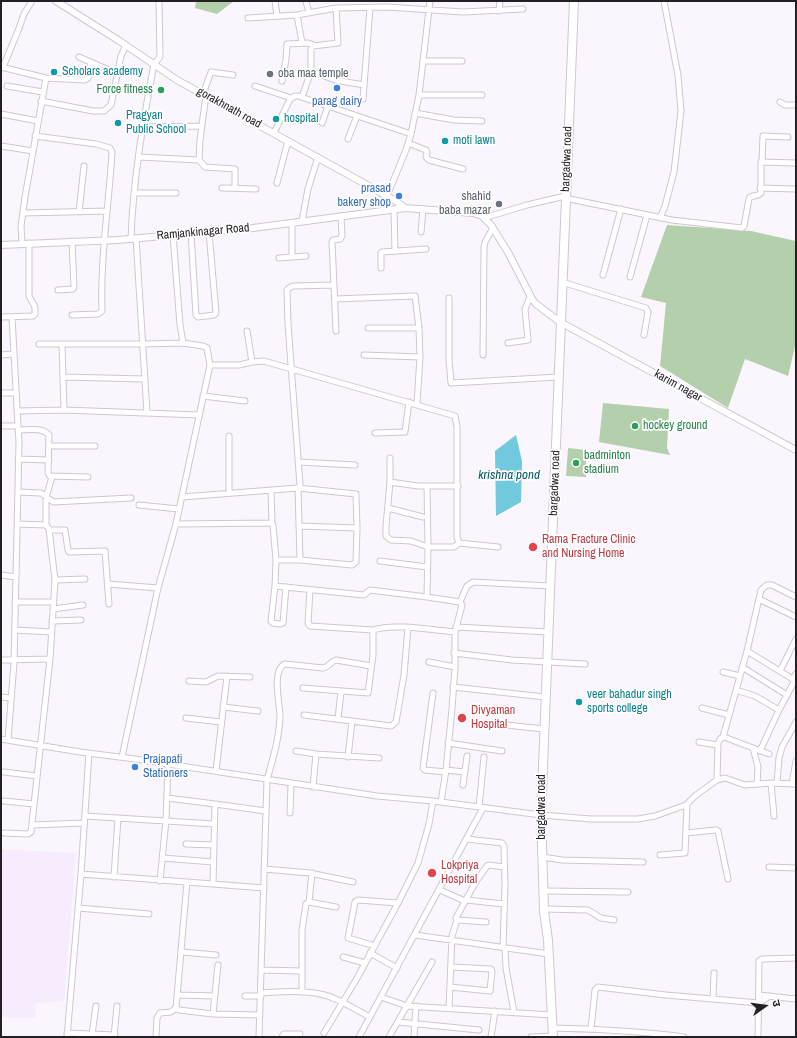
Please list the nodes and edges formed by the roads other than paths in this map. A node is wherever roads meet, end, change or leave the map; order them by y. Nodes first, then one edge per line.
1 (32, 1) edge
2 (56, 1) edge
3 (159, 1) edge
4 (274, 1) edge
5 (306, 1) edge
6 (388, 1) edge
7 (430, 1) edge
8 (500, 1) edge
9 (574, 1) edge
10 (664, 1) edge
11 (336, 8) junction
12 (370, 8) junction
13 (388, 8) junction
14 (429, 9) junction
15 (523, 10) dead end
16 (499, 11) junction
17 (309, 13) junction
18 (298, 15) junction
19 (277, 16) junction
20 (248, 18) dead end
21 (302, 43) junction
22 (126, 45) junction
23 (314, 45) junction
24 (79, 57) dead end
25 (423, 61) junction
26 (462, 61) dead end
27 (91, 62) junction
28 (154, 64) junction
29 (2, 67) edge
30 (311, 71) junction
31 (118, 74) junction
32 (233, 75) dead end
33 (46, 78) junction
34 (282, 81) dead end
35 (364, 85) junction
36 (8, 86) dead end
37 (255, 86) dead end
38 (43, 92) junction
39 (419, 94) junction
40 (205, 95) junction
41 (482, 95) dead end
42 (302, 97) junction
43 (291, 98) junction
44 (363, 99) dead end
45 (41, 101) junction
46 (780, 102) dead end
47 (796, 105) edge
48 (328, 106) junction
49 (415, 113) junction
50 (1, 114) edge
51 (357, 116) junction
52 (38, 121) junction
53 (482, 121) dead end
54 (322, 123) dead end
55 (202, 126) junction
56 (142, 127) junction
57 (274, 133) junction
58 (411, 134) junction
59 (35, 136) junction
60 (788, 137) dead end
61 (348, 139) dead end
62 (288, 141) junction
63 (408, 143) junction
64 (1, 146) edge
65 (33, 151) junction
66 (318, 157) junction
67 (139, 158) junction
68 (199, 160) junction
69 (762, 162) junction
70 (796, 163) edge
71 (84, 166) dead end
72 (463, 169) dead end
73 (277, 182) dead end
74 (222, 188) dead end
75 (235, 188) junction
76 (256, 188) dead end
77 (760, 188) junction
78 (796, 189) edge
79 (134, 193) junction
80 (176, 193) dead end
81 (387, 196) junction
82 (565, 197) junction
83 (405, 208) junction
84 (423, 209) junction
85 (621, 209) junction
86 (394, 210) junction
87 (108, 211) junction
88 (79, 212) junction
89 (23, 213) junction
90 (647, 215) junction
91 (341, 216) junction
92 (484, 218) junction
93 (660, 218) junction
94 (302, 222) junction
95 (292, 223) junction
96 (208, 232) junction
97 (421, 232) dead end
98 (490, 232) junction
99 (191, 233) junction
100 (172, 235) junction
101 (133, 238) junction
102 (105, 240) junction
103 (72, 241) junction
104 (22, 243) junction
105 (29, 243) junction
106 (1, 245) edge
107 (426, 249) dead end
108 (395, 251) junction
109 (306, 256) dead end
110 (292, 257) junction
111 (279, 258) dead end
112 (381, 268) dead end
113 (603, 275) dead end
114 (630, 277) dead end
115 (562, 282) junction
116 (334, 285) junction
117 (58, 290) dead end
118 (449, 298) dead end
119 (335, 299) junction
120 (528, 302) junction
121 (72, 315) dead end
122 (1, 317) edge
123 (12, 317) junction
124 (560, 322) junction
125 (368, 328) dead end
126 (419, 328) junction
127 (247, 331) dead end
128 (336, 331) dead end
129 (644, 335) dead end
130 (183, 343) junction
131 (508, 343) dead end
132 (39, 344) dead end
133 (62, 344) junction
134 (143, 344) junction
135 (14, 354) junction
136 (1, 355) edge
137 (364, 355) dead end
138 (483, 355) dead end
139 (420, 357) junction
140 (252, 362) junction
141 (210, 365) junction
142 (291, 369) junction
143 (63, 377) junction
144 (558, 377) junction
145 (145, 379) junction
146 (1, 393) edge
147 (16, 393) junction
148 (203, 396) junction
149 (245, 401) dead end
150 (409, 402) junction
151 (417, 404) junction
152 (64, 410) junction
153 (17, 411) junction
154 (147, 413) junction
155 (199, 415) junction
156 (1, 426) edge
157 (18, 428) junction
158 (375, 433) dead end
159 (229, 436) dead end
160 (49, 446) junction
161 (95, 446) dead end
162 (796, 450) edge
163 (390, 458) dead end
164 (18, 459) junction
165 (49, 460) junction
166 (298, 462) junction
167 (355, 465) dead end
168 (52, 477) junction
169 (88, 477) dead end
170 (390, 482) junction
171 (427, 486) junction
172 (458, 486) junction
173 (298, 488) junction
174 (271, 490) junction
175 (18, 492) junction
176 (229, 493) junction
177 (47, 495) junction
178 (182, 497) junction
179 (131, 498) dead end
180 (139, 505) dead end
181 (388, 508) junction
182 (179, 509) junction
183 (423, 517) dead end
184 (272, 523) junction
185 (17, 524) junction
186 (176, 524) junction
187 (299, 526) junction
188 (48, 527) junction
189 (357, 528) junction
190 (459, 543) junction
191 (428, 547) junction
192 (498, 547) dead end
193 (276, 560) junction
194 (300, 560) junction
195 (380, 561) dead end
196 (427, 567) junction
197 (1, 575) edge
198 (16, 577) junction
199 (85, 579) dead end
200 (55, 580) junction
201 (108, 584) junction
202 (274, 586) junction
203 (550, 586) junction
204 (286, 587) junction
205 (158, 588) junction
206 (310, 590) junction
207 (428, 597) junction
208 (796, 598) edge
209 (759, 599) junction
210 (15, 602) junction
211 (53, 602) junction
212 (460, 602) junction
213 (109, 604) dead end
214 (83, 605) dead end
215 (52, 609) junction
216 (796, 617) edge
217 (81, 620) dead end
218 (52, 621) junction
219 (408, 628) junction
220 (15, 630) junction
221 (373, 630) junction
222 (455, 630) junction
223 (51, 632) junction
224 (548, 632) junction
225 (796, 639) edge
226 (747, 651) junction
227 (454, 653) junction
228 (1, 660) edge
229 (14, 660) junction
230 (50, 660) junction
231 (546, 661) junction
232 (429, 662) dead end
233 (585, 664) dead end
234 (371, 666) junction
235 (454, 667) junction
236 (742, 668) junction
237 (780, 671) junction
238 (723, 672) dead end
239 (796, 674) edge
240 (227, 676) junction
241 (740, 676) junction
242 (250, 678) dead end
243 (795, 680) edge
244 (189, 681) dead end
245 (453, 687) junction
246 (304, 688) dead end
247 (736, 690) junction
248 (341, 692) junction
249 (433, 693) dead end
250 (787, 695) junction
251 (545, 696) junction
252 (1, 697) edge
253 (11, 698) junction
254 (223, 707) junction
255 (702, 708) dead end
256 (258, 710) dead end
257 (779, 710) junction
258 (304, 714) dead end
259 (729, 715) junction
260 (186, 718) dead end
261 (338, 719) junction
262 (352, 721) junction
263 (221, 722) junction
264 (796, 722) edge
265 (487, 724) dead end
266 (544, 729) junction
267 (723, 737) junction
268 (1, 739) edge
269 (8, 740) junction
270 (699, 742) dead end
271 (448, 743) junction
272 (718, 744) junction
273 (40, 745) junction
274 (754, 748) junction
275 (296, 751) dead end
276 (502, 751) dead end
277 (760, 751) junction
278 (89, 753) junction
279 (316, 754) junction
280 (769, 754) dead end
281 (466, 756) dead end
282 (348, 757) junction
283 (484, 757) dead end
284 (122, 758) junction
285 (379, 758) dead end
286 (796, 761) edge
287 (168, 764) junction
288 (216, 771) junction
289 (446, 771) junction
290 (4, 772) dead end
291 (465, 772) junction
292 (37, 776) junction
293 (267, 780) junction
294 (717, 780) junction
295 (774, 783) junction
296 (291, 784) junction
297 (757, 784) junction
298 (794, 784) edge
299 (463, 785) dead end
300 (314, 787) junction
301 (167, 798) junction
302 (4, 801) dead end
303 (433, 801) junction
304 (441, 802) junction
305 (34, 804) junction
306 (215, 804) junction
307 (687, 804) junction
308 (481, 808) junction
309 (266, 811) junction
310 (290, 813) dead end
311 (541, 815) junction
312 (85, 816) junction
313 (774, 816) dead end
314 (118, 818) junction
315 (166, 820) junction
316 (84, 823) junction
317 (214, 824) junction
318 (32, 825) junction
319 (4, 833) dead end
320 (686, 833) junction
321 (467, 839) junction
322 (186, 844) dead end
323 (214, 845) junction
324 (660, 855) dead end
325 (542, 857) junction
326 (163, 858) junction
327 (213, 862) junction
328 (643, 862) dead end
329 (504, 867) junction
330 (769, 867) dead end
331 (796, 868) edge
332 (264, 870) junction
333 (312, 873) junction
334 (81, 874) junction
335 (114, 877) junction
336 (728, 879) dead end
337 (160, 881) junction
338 (187, 882) junction
339 (353, 882) dead end
340 (213, 884) junction
341 (264, 888) junction
342 (440, 890) junction
343 (544, 891) junction
344 (628, 892) dead end
345 (466, 900) junction
346 (309, 902) junction
347 (398, 903) junction
348 (504, 904) junction
349 (336, 907) dead end
350 (78, 908) junction
351 (544, 909) junction
352 (149, 914) dead end
353 (457, 920) junction
354 (614, 920) dead end
355 (486, 922) dead end
356 (415, 935) junction
357 (453, 940) junction
358 (375, 946) junction
359 (504, 948) junction
360 (182, 952) junction
361 (370, 953) junction
362 (549, 954) junction
363 (216, 955) dead end
364 (343, 957) dead end
365 (796, 958) edge
366 (432, 962) dead end
367 (365, 963) junction
368 (218, 965) dead end
369 (451, 967) junction
370 (397, 968) junction
371 (261, 970) junction
372 (302, 972) junction
373 (714, 973) dead end
374 (450, 986) junction
375 (302, 992) junction
376 (178, 995) junction
377 (261, 995) junction
378 (759, 995) junction
379 (215, 996) junction
380 (245, 996) dead end
381 (770, 996) junction
382 (381, 997) junction
383 (713, 999) junction
384 (796, 999) edge
385 (342, 1002) junction
386 (759, 1004) junction
387 (96, 1006) dead end
388 (117, 1006) dead end
389 (407, 1006) junction
390 (416, 1006) junction
391 (176, 1008) junction
392 (449, 1008) junction
393 (495, 1011) junction
394 (514, 1012) junction
395 (213, 1014) junction
396 (260, 1015) junction
397 (552, 1015) junction
398 (370, 1017) junction
399 (398, 1022) junction
400 (415, 1024) junction
401 (591, 1029) junction
402 (479, 1030) dead end
403 (324, 1033) dead end
404 (92, 1034) junction
405 (300, 1034) dead end
406 (553, 1034) edge
407 (67, 1035) edge
408 (642, 1035) edge
409 (114, 1036) edge
410 (156, 1037) edge
411 (259, 1037) edge
412 (282, 1037) edge
413 (359, 1037) edge
414 (389, 1037) edge
415 (414, 1037) edge
416 (491, 1037) edge
417 (531, 1037) edge
418 (684, 1037) edge
419 (758, 1037) edge

1 - 29 street
2 - 22 street, gorakhnath road
3 - 28 street
4 - 19 street
5 - 17 street
6 - 13 street
7 - 14 street
8 - 16 street
9 - 82 main road, bargadwa road
10 - 93 street
11 - 12 street
11 - 17 street
11 - 23 street
12 - 13 street
12 - 35 street
13 - 14 street
14 - 16 street
14 - 25 street
15 - 16 street
17 - 18 street
18 - 19 street
18 - 21 street
19 - 20 street
21 - 23 street
21 - 34 street
22 - 28 street, gorakhnath road
22 - 31 street
23 - 30 street
24 - 27 street
25 - 26 street
25 - 39 street
27 - 31 street
27 - 33 street
28 - 40 street, gorakhnath road
28 - 56 street
29 - 33 street
30 - 35 street
30 - 42 street
31 - 45 street
32 - 40 street
33 - 38 street
35 - 44 street
36 - 38 street
37 - 43 street
38 - 45 street
39 - 41 street
39 - 49 street
40 - 55 street
40 - 57 street, gorakhnath road
42 - 43 street
42 - 48 street
43 - 57 street
45 - 52 street
46 - 47 street
48 - 51 street
48 - 54 street
49 - 53 street
49 - 58 street
50 - 52 street
51 - 58 street
51 - 61 street
52 - 59 street
55 - 56 street
55 - 68 street
56 - 67 street
57 - 62 street, gorakhnath road
58 - 63 street
59 - 65 street
59 - 87 street
60 - 69 street
62 - 66 street, gorakhnath road
62 - 73 street
63 - 72 street
63 - 81 street
64 - 65 street
65 - 89 street
66 - 81 street, gorakhnath road
66 - 94 street
67 - 68 street
67 - 79 street
68 - 75 street
69 - 70 street
69 - 77 street
71 - 88 street
74 - 75 street
75 - 76 street
77 - 78 street
77 - 93 street
79 - 80 street
79 - 101 street
81 - 83 street, gorakhnath road
82 - 85 street
82 - 92 street
82 - 115 main road, bargadwa road
83 - 84 street, Ramjankinagar Road
83 - 86 street, Ramjankinagar Road
84 - 92 street, Ramjankinagar Road
84 - 97 street
85 - 90 street
85 - 113 street
86 - 91 street, Ramjankinagar Road
86 - 108 street
87 - 88 street
87 - 102 street
88 - 89 street
89 - 104 street
90 - 93 street
90 - 114 street
91 - 94 street, Ramjankinagar Road
91 - 116 street
92 - 98 street
94 - 95 street, Ramjankinagar Road
95 - 96 street, Ramjankinagar Road
95 - 110 street
96 - 99 street, Ramjankinagar Road
96 - 99 street
98 - 120 street
98 - 138 street
99 - 100 street, Ramjankinagar Road
100 - 101 street, Ramjankinagar Road
100 - 130 street
101 - 102 street, Ramjankinagar Road
101 - 134 street
102 - 103 street, Ramjankinagar Road
102 - 121 street
103 - 105 street, Ramjankinagar Road
103 - 117 street
104 - 105 street, Ramjankinagar Road
104 - 106 street, Ramjankinagar Road
105 - 123 street
107 - 108 street
108 - 112 street
109 - 110 street
110 - 111 street
115 - 124 main road, bargadwa road
115 - 129 street
116 - 119 street
116 - 142 street
118 - 144 street
119 - 126 street
119 - 128 street
120 - 124 street, karim nagar
120 - 131 street
122 - 123 street
123 - 135 street
124 - 144 main road, bargadwa road
124 - 162 street, karim nagar
125 - 126 street
126 - 139 street
127 - 140 street
130 - 134 street
130 - 141 street
132 - 133 street
133 - 134 street
133 - 143 street
134 - 145 street
135 - 136 street
135 - 147 street
137 - 139 street
139 - 151 street
140 - 141 street
140 - 142 street
141 - 148 street
142 - 150 street
142 - 166 street
143 - 145 street
143 - 152 street
144 - 203 main road, bargadwa road
145 - 154 street
146 - 147 street
147 - 153 street
148 - 149 street
148 - 155 street
150 - 151 street
150 - 158 street
151 - 172 street
152 - 153 street
152 - 154 street
153 - 157 street
154 - 155 street
155 - 178 street
156 - 157 street
157 - 160 street
157 - 164 street
159 - 176 street
160 - 161 street
160 - 165 street
163 - 170 street
164 - 165 street
164 - 175 street
165 - 168 street
166 - 167 street
166 - 173 street
168 - 169 street
168 - 177 street
170 - 171 street
170 - 181 street
171 - 172 street
171 - 191 street
172 - 190 street
173 - 174 street
173 - 187 street
173 - 189 street
174 - 176 street
174 - 184 street
175 - 177 street
175 - 185 street
176 - 178 street
177 - 179 street
177 - 188 street
178 - 182 street
180 - 182 street
181 - 183 street
181 - 191 street
182 - 186 street
184 - 186 street
184 - 193 street
185 - 188 street
185 - 198 street
186 - 205 street
187 - 189 street
187 - 194 street
188 - 200 street
188 - 201 street
189 - 194 street
190 - 191 street
190 - 192 street
191 - 196 street
193 - 194 street
193 - 202 street
195 - 196 street
196 - 207 street
197 - 198 street
198 - 210 street
199 - 200 street
200 - 211 street
201 - 205 street
201 - 213 street
202 - 204 street
202 - 204 street
203 - 212 street
203 - 224 main road, bargadwa road
204 - 206 street
205 - 284 street
206 - 207 street
206 - 221 street
207 - 212 street
208 - 209 street
209 - 216 street
209 - 226 street
210 - 211 street
210 - 220 street
211 - 215 street
212 - 222 street
214 - 215 street
215 - 218 street
217 - 218 street
218 - 223 street
219 - 221 street
219 - 222 street
219 - 262 street
220 - 223 street
220 - 229 street
221 - 234 street
222 - 224 street
222 - 227 street
223 - 230 street
224 - 231 main road, bargadwa road
225 - 237 street
226 - 236 street
226 - 237 street
227 - 231 street
227 - 235 street
228 - 229 street
229 - 230 street
229 - 253 street
230 - 273 street
231 - 233 street
231 - 251 main road, bargadwa road
232 - 235 street
234 - 248 street
234 - 293 street
235 - 245 street
236 - 241 street
236 - 250 street
237 - 243 street
238 - 241 street
239 - 243 street
240 - 242 street
240 - 244 street
240 - 254 street
241 - 247 street
243 - 250 street
245 - 251 street
245 - 271 street
246 - 248 street
247 - 257 street
247 - 259 street
248 - 261 street
249 - 289 street
250 - 257 street
251 - 266 main road, bargadwa road
252 - 253 street
253 - 269 street
254 - 256 street
254 - 263 street
255 - 259 street
257 - 277 street
258 - 261 street
259 - 267 street
260 - 263 street
261 - 262 street
262 - 282 street
263 - 288 street
264 - 295 street
265 - 266 street
266 - 311 main road, bargadwa road
267 - 272 street
267 - 274 street
268 - 269 street
269 - 273 street
270 - 272 street
271 - 276 street
271 - 289 street
272 - 294 street
273 - 278 street
273 - 292 street
274 - 277 street
274 - 297 street
275 - 279 street
277 - 280 street
278 - 284 street
278 - 312 street
279 - 282 street
279 - 300 street
281 - 291 street
282 - 285 street
283 - 308 street
284 - 287 street
286 - 298 street
287 - 288 street
287 - 301 street
288 - 293 street
289 - 291 street
289 - 304 street
290 - 292 street
291 - 299 street
292 - 305 street
293 - 296 street
293 - 309 street
294 - 297 street
294 - 307 street
295 - 297 street
295 - 298 street
295 - 313 street
296 - 300 street
296 - 310 street
300 - 303 street
301 - 306 street
301 - 315 street
302 - 305 street
303 - 304 street
303 - 347 street
304 - 308 street
305 - 318 street
306 - 309 street
306 - 317 street
307 - 311 street
307 - 320 street
308 - 311 street
308 - 321 street
309 - 332 street
311 - 325 main road, bargadwa road
312 - 314 street
312 - 316 street
314 - 315 street
314 - 335 street
315 - 317 street
315 - 326 street
316 - 318 street
316 - 334 street
317 - 323 street
318 - 319 street
320 - 324 street
320 - 336 street
321 - 329 street
321 - 342 street
322 - 323 street
323 - 327 street
325 - 328 street
325 - 343 main road, bargadwa road
326 - 327 street
326 - 337 street
327 - 340 street
329 - 345 street
329 - 348 street
330 - 331 street
332 - 333 street
332 - 341 street
333 - 339 street
333 - 346 street
334 - 335 street
334 - 350 street
335 - 337 street
337 - 338 street
338 - 340 street
338 - 360 street
340 - 341 street
341 - 371 street
342 - 345 street
342 - 356 street
343 - 344 street
343 - 351 main road, bargadwa road
345 - 348 street
345 - 353 street
346 - 349 street
346 - 372 street
347 - 358 street
347 - 358 street
348 - 359 street
350 - 352 street
350 - 407 street
351 - 354 street
351 - 362 main road, bargadwa road
353 - 355 street
353 - 357 street
356 - 357 street
356 - 370 street
357 - 359 street
357 - 369 street
358 - 361 street
359 - 362 street
359 - 394 street
360 - 363 street
360 - 376 street
361 - 367 street
361 - 370 street
362 - 397 main road, bargadwa road
364 - 367 street
365 - 378 street
366 - 389 street
367 - 385 street
368 - 379 street
369 - 374 street
369 - 374 street
370 - 382 street
371 - 372 street
371 - 377 street
372 - 375 street
373 - 383 street
374 - 392 street
375 - 377 street
375 - 385 street
376 - 379 street
376 - 391 street
377 - 380 street
377 - 396 street
378 - 381 street
378 - 386 street
379 - 395 street
381 - 384 street
381 - 386 street
382 - 389 street
382 - 398 street
383 - 386 street
383 - 401 street
385 - 398 street
385 - 403 street
386 - 419 street
387 - 404 street
388 - 409 street
389 - 390 street
389 - 399 street
390 - 392 street
390 - 400 street
391 - 395 street
391 - 410 street
392 - 393 street
393 - 394 street
393 - 416 street
394 - 397 street
395 - 396 street
396 - 411 street
397 - 406 main road, bargadwa road
398 - 413 street
399 - 400 street
399 - 414 street
400 - 402 street
400 - 415 street
401 - 406 street
401 - 408 street
404 - 407 street
404 - 409 street
405 - 412 street
406 - 417 street
408 - 418 street

